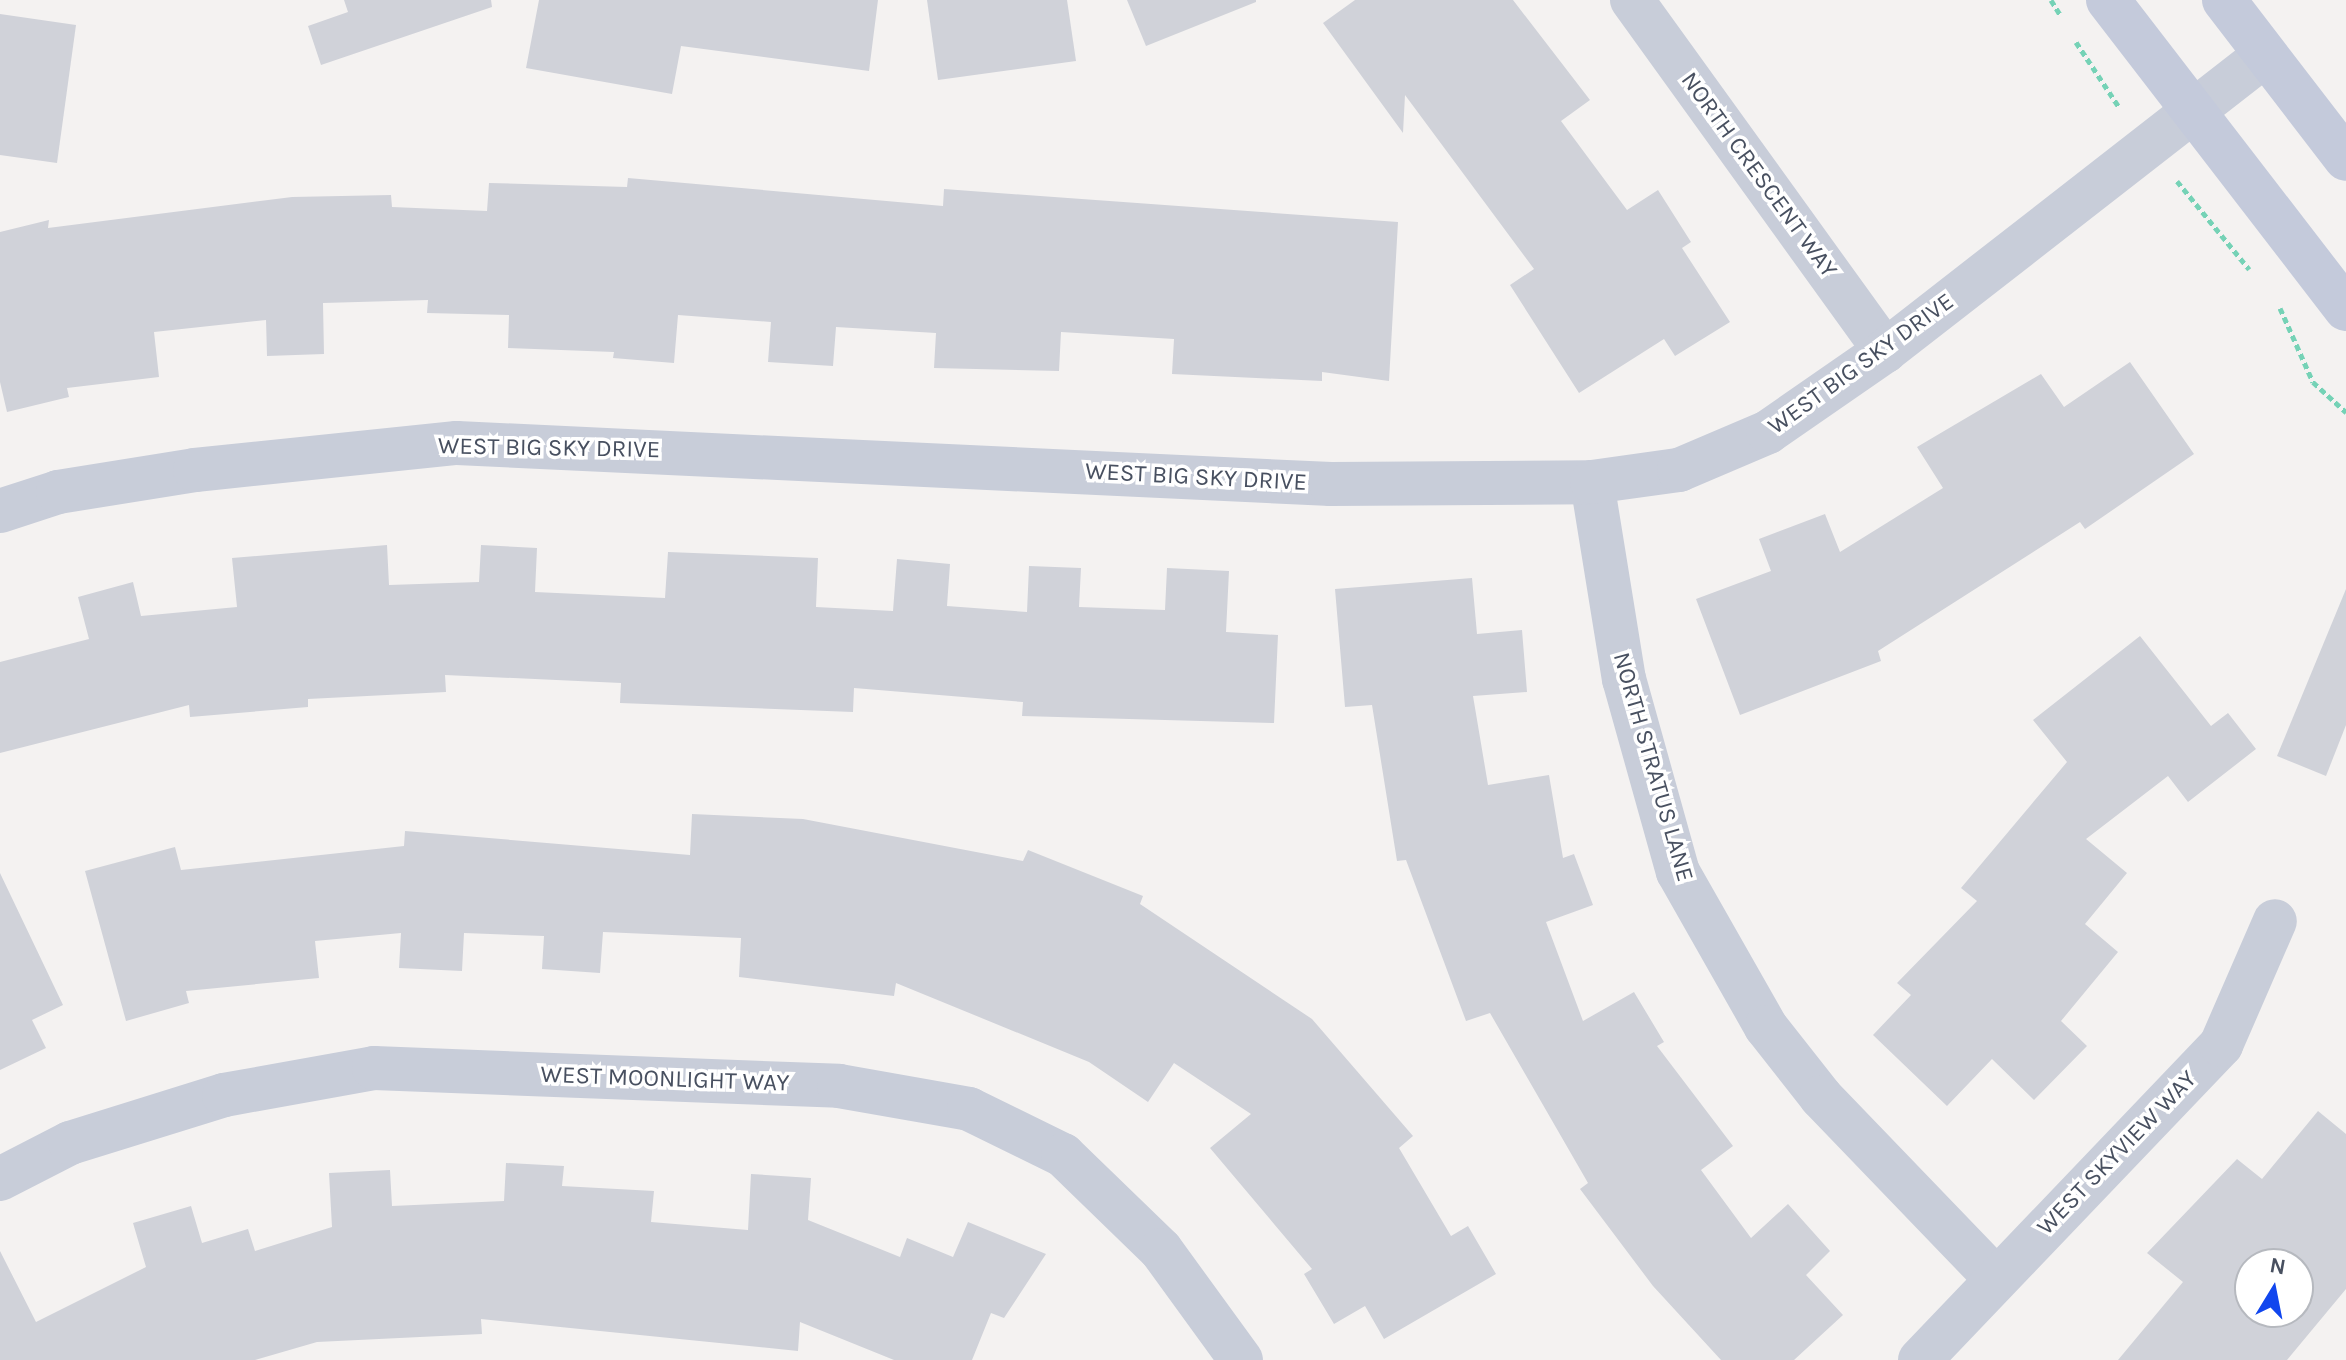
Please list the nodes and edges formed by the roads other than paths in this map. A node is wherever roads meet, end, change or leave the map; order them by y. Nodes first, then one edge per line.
1 (1632, 0) edge
2 (2108, 0) edge
3 (2224, 0) edge
4 (2264, 56) junction
5 (2192, 111) junction
6 (2346, 159) edge
7 (2346, 309) edge
8 (1885, 351) junction
9 (1592, 482) junction
10 (0, 511) edge
11 (2275, 921) dead end
12 (0, 1179) edge
13 (1996, 1279) junction
14 (1241, 1360) edge
15 (1920, 1360) edge

1 - 8 street, NORTH CRESCENT WAY
2 - 5 street
3 - 4 street
4 - 5 street, WEST BIG SKY DRIVE
4 - 6 street
5 - 7 street
5 - 8 street, WEST BIG SKY DRIVE
8 - 9 street, WEST BIG SKY DRIVE
9 - 10 street, WEST BIG SKY DRIVE
9 - 13 street, NORTH STRATUS LANE
11 - 13 street, WEST SKYVIEW WAY
12 - 14 street, WEST MOONLIGHT WAY
13 - 15 street, WEST SKYVIEW WAY

